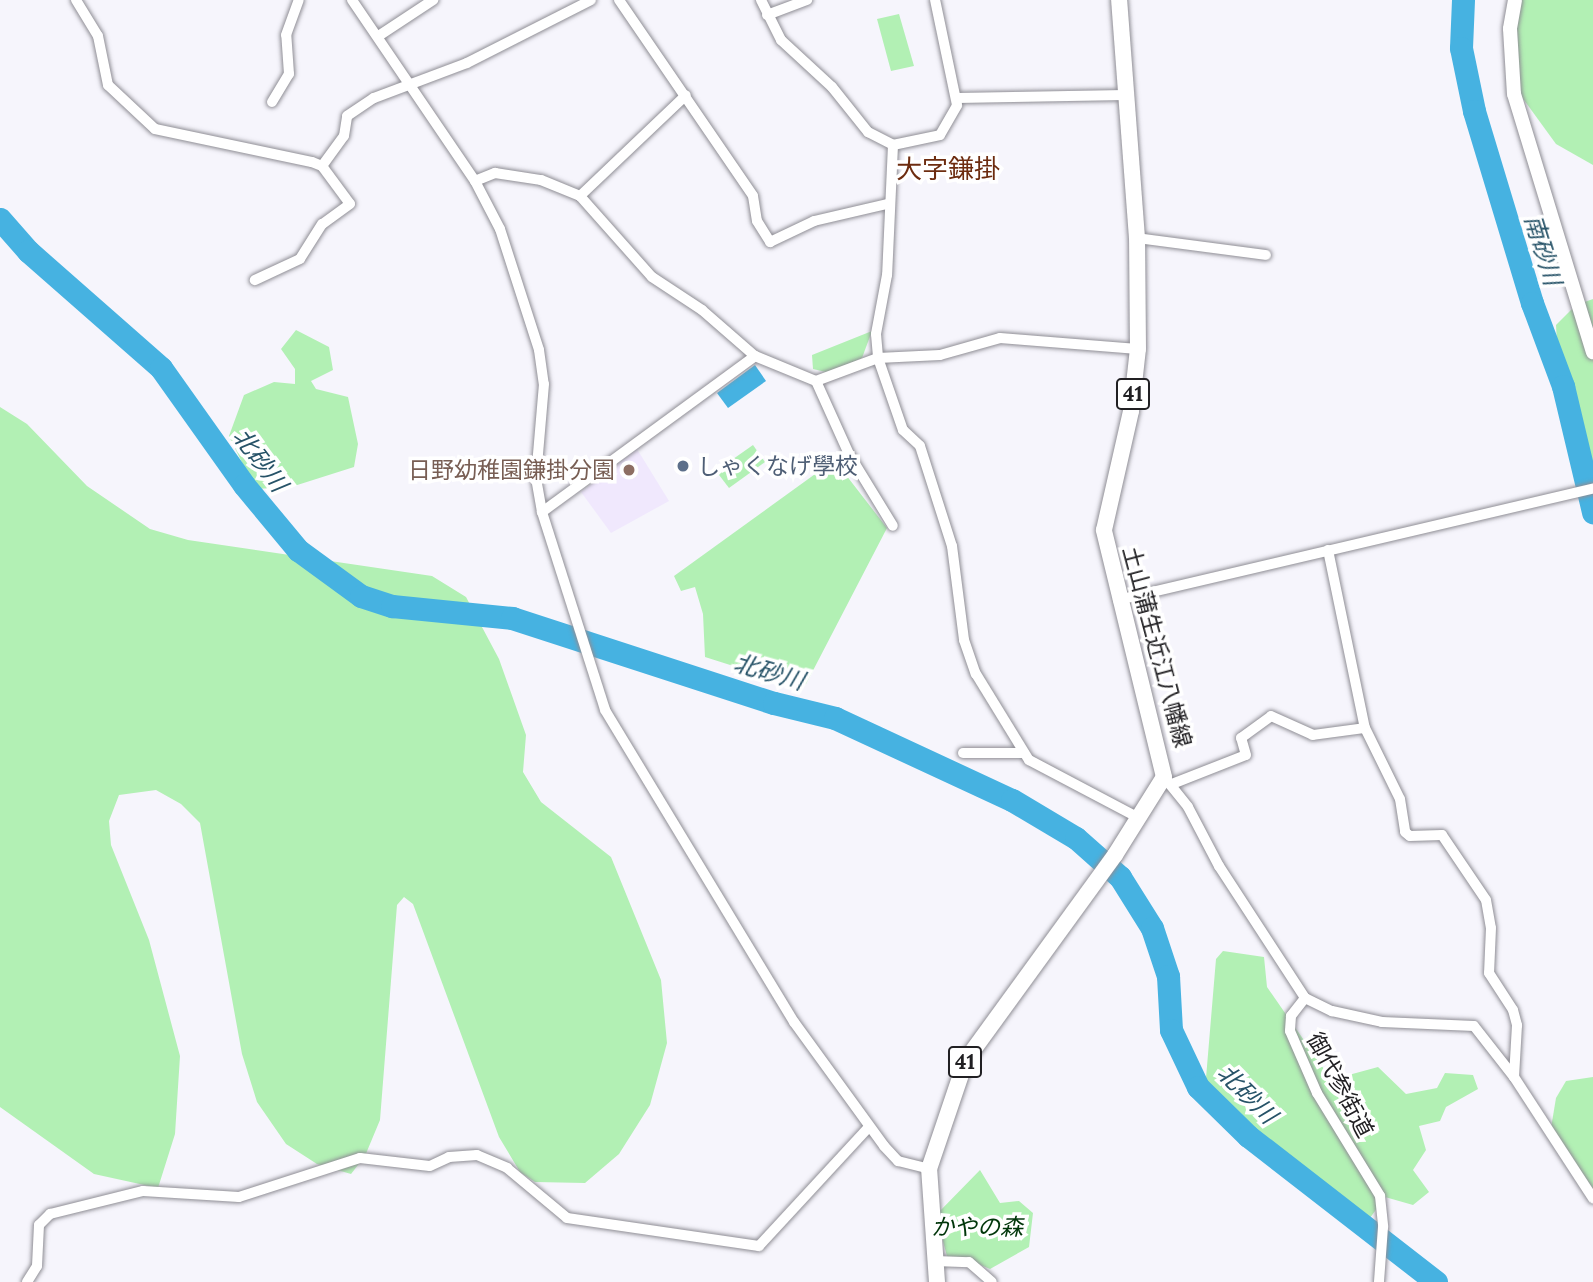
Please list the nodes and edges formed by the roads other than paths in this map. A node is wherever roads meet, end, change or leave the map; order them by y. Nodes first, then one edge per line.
1 (76, 0) edge
2 (299, 0) edge
3 (352, 0) edge
4 (433, 0) edge
5 (591, 0) edge
6 (619, 0) edge
7 (761, 0) edge
8 (807, 0) edge
9 (935, 0) edge
10 (1119, 0) edge
11 (1515, 0) edge
12 (767, 15) junction
13 (380, 35) junction
14 (411, 84) junction
15 (686, 95) junction
16 (1125, 95) junction
17 (957, 98) junction
18 (272, 102) dead end
19 (893, 145) junction
20 (322, 166) junction
21 (475, 181) junction
22 (580, 196) junction
23 (887, 204) junction
24 (1138, 238) junction
25 (1266, 255) dead end
26 (256, 280) dead end
27 (1138, 349) junction
28 (1593, 352) edge
29 (755, 356) junction
30 (878, 358) junction
31 (816, 381) junction
32 (1593, 489) edge
33 (542, 512) junction
34 (893, 526) dead end
35 (1328, 550) junction
36 (1118, 600) junction
37 (1365, 729) junction
38 (963, 753) dead end
39 (1024, 754) junction
40 (1168, 780) junction
41 (1139, 818) junction
42 (1305, 998) junction
43 (1514, 1077) junction
44 (869, 1127) junction
45 (929, 1169) junction
46 (1593, 1198) edge
47 (935, 1261) junction
48 (27, 1282) edge
49 (937, 1282) edge
50 (992, 1282) edge
51 (1379, 1282) edge

1 - 20 street
2 - 18 street
3 - 13 street
4 - 13 street
5 - 14 street
6 - 15 street
7 - 12 street
8 - 12 street
9 - 17 street
10 - 16 main road, 土山蒲生近江八幡線 / 41
11 - 28 street
12 - 19 street
13 - 14 street
14 - 20 street
14 - 21 street
15 - 22 street
15 - 23 street
16 - 17 street
16 - 24 main road, 土山蒲生近江八幡線 / 41
17 - 19 street
19 - 23 street
20 - 26 street
21 - 22 street
21 - 33 street
22 - 29 street
23 - 30 street
24 - 25 street
24 - 27 main road, 土山蒲生近江八幡線 / 41
27 - 30 street
27 - 36 main road, 土山蒲生近江八幡線 / 41
29 - 31 street
29 - 33 street
30 - 31 street
30 - 39 street
31 - 34 street
32 - 35 street
33 - 44 street
35 - 36 street
35 - 37 street
36 - 40 main road, 土山蒲生近江八幡線 / 41
37 - 40 street
37 - 43 street
38 - 39 street
39 - 41 street
40 - 41 main road, 土山蒲生近江八幡線 / 41
40 - 42 street
41 - 45 main road, 土山蒲生近江八幡線 / 41
42 - 43 street
42 - 51 street, 御代参街道
43 - 46 street
44 - 45 street
44 - 48 street
45 - 47 main road, 土山蒲生近江八幡線 / 41
47 - 49 main road, 土山蒲生近江八幡線 / 41
47 - 50 street

